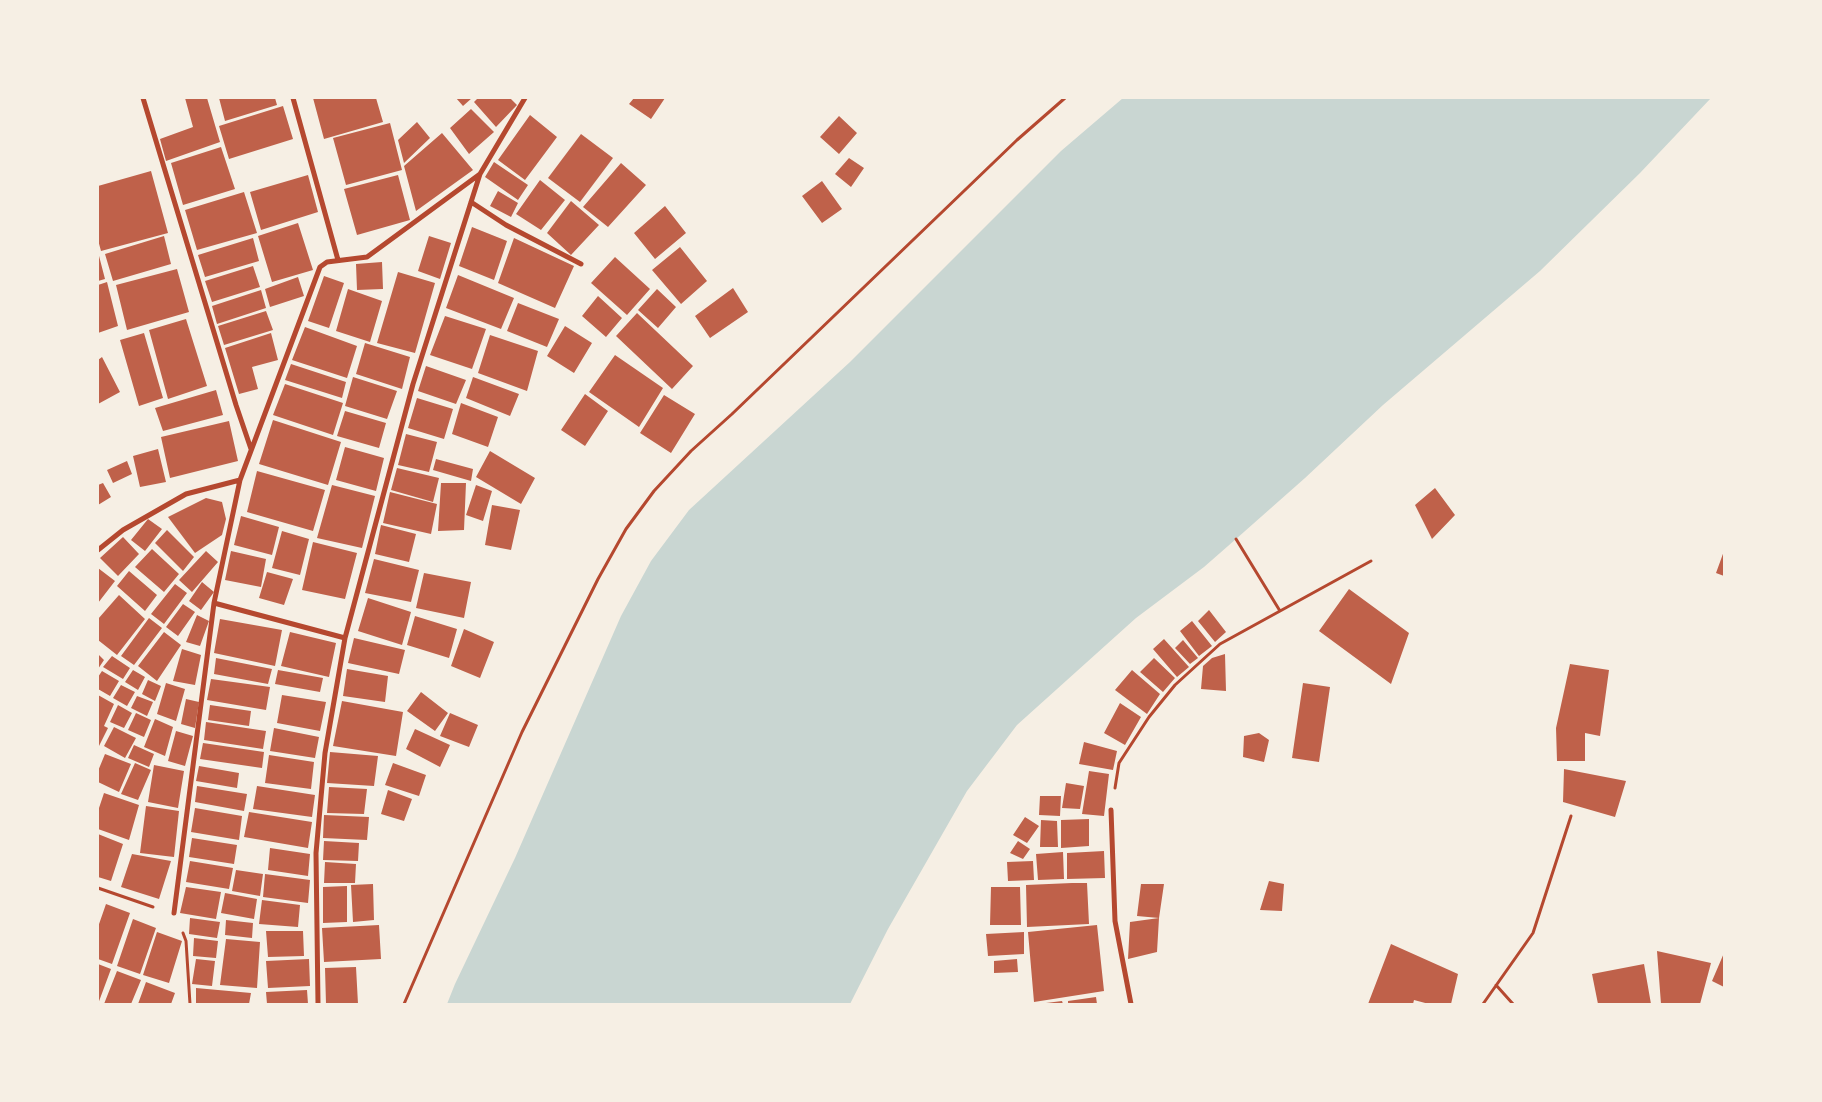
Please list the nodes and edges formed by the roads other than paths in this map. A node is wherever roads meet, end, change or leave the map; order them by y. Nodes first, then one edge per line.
1 (143, 98) edge
2 (293, 98) edge
3 (525, 98) edge
4 (480, 174) junction
5 (471, 202) junction
6 (338, 260) junction
7 (581, 264) dead end
8 (252, 449) junction
9 (240, 480) junction
10 (98, 550) edge
11 (214, 602) junction
12 (345, 638) junction
13 (1111, 810) road end
14 (174, 913) dead end
15 (318, 1004) edge
16 (1130, 1004) edge

1 - 8 street
2 - 6 street
3 - 4 street
4 - 5 street
4 - 6 street
5 - 7 street
5 - 12 street
6 - 8 street
8 - 9 street
9 - 10 street
9 - 11 street
11 - 12 street
11 - 14 street
12 - 15 street
13 - 16 street

